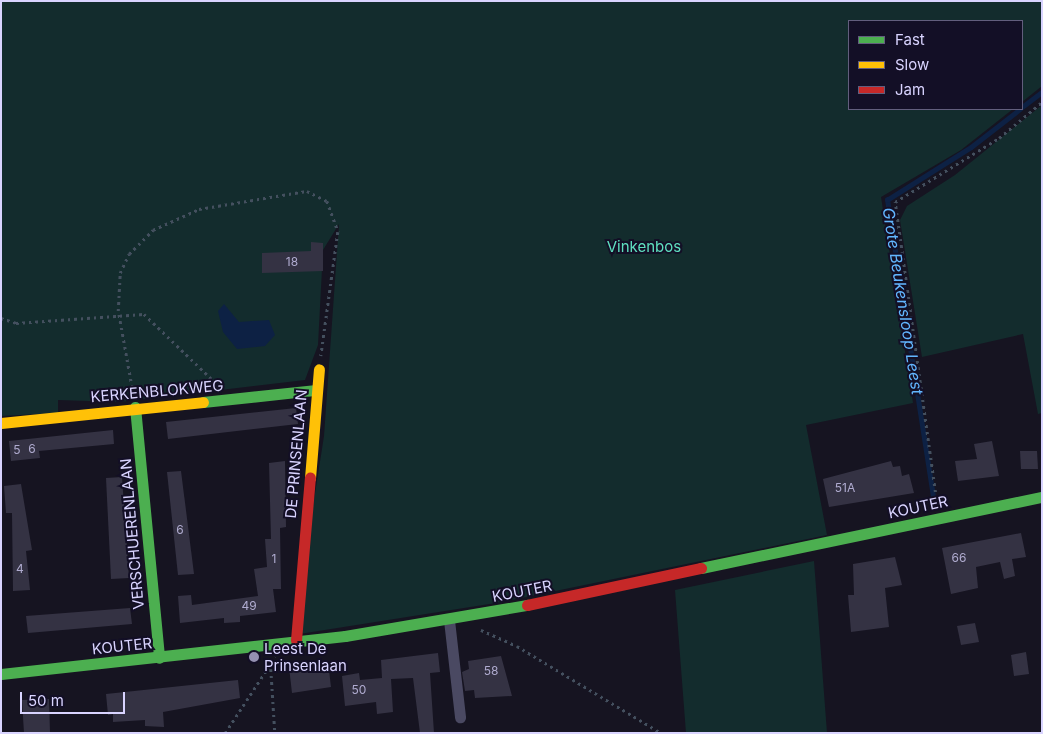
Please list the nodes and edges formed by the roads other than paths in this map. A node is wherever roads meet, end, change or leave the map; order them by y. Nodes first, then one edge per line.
1 (319, 369) road end
2 (316, 390) junction
3 (135, 407) junction
4 (1, 423) edge
5 (1042, 497) edge
6 (449, 620) junction
7 (296, 640) junction
8 (159, 658) junction
9 (1, 674) edge
10 (460, 717) dead end

1 - 2 street, DE PRINSENLAAN
2 - 3 street, KERKENBLOKWEG
2 - 7 street, DE PRINSENLAAN
3 - 4 street, KERKENBLOKWEG
3 - 8 street, VERSCHUERENLAAN
5 - 6 street, KOUTER
6 - 7 street, KOUTER
6 - 10 street
7 - 8 street, KOUTER
8 - 9 street, KOUTER

